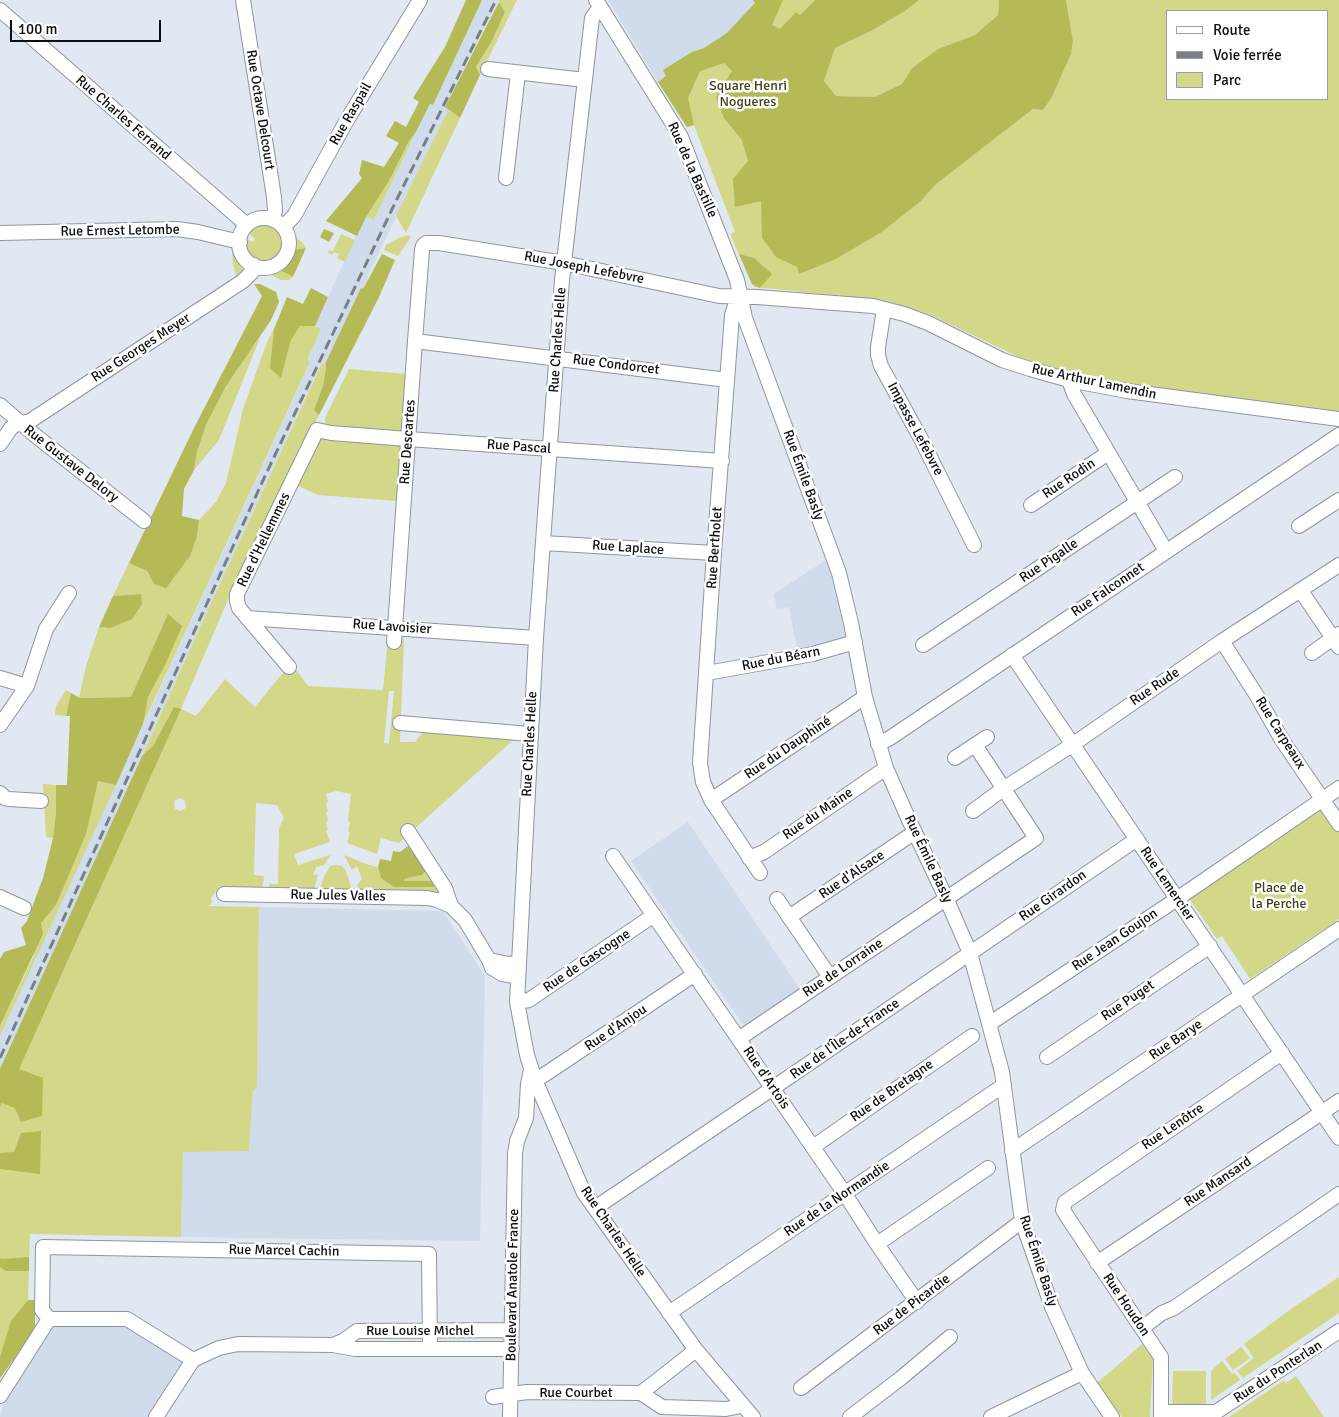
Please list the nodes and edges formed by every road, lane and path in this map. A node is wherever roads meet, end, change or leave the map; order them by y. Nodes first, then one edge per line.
1 (244, 0) edge
2 (420, 0) edge
3 (598, 4) edge
4 (0, 10) edge
5 (488, 69) dead end
6 (518, 73) junction
7 (585, 80) junction
8 (506, 178) dead end
9 (278, 224) junction
10 (247, 225) junction
11 (0, 232) edge
12 (240, 242) junction
13 (426, 244) joint
14 (564, 263) junction
15 (254, 265) junction
16 (741, 297) junction
17 (884, 309) junction
18 (415, 341) junction
19 (556, 357) junction
20 (727, 380) junction
21 (1068, 380) junction
22 (0, 405) edge
23 (1339, 419) edge
24 (22, 424) junction
25 (317, 430) joint
26 (1339, 435) edge
27 (408, 440) junction
28 (0, 444) edge
29 (550, 449) junction
30 (1108, 453) junction
31 (722, 462) junction
32 (1175, 477) dead end
33 (1339, 500) edge
34 (1137, 503) junction
35 (1031, 505) dead end
36 (144, 521) dead end
37 (1299, 526) dead end
38 (543, 543) junction
39 (974, 545) dead end
40 (1166, 551) junction
41 (714, 553) junction
42 (1339, 565) edge
43 (1301, 591) junction
44 (69, 593) dead end
45 (247, 618) junction
46 (395, 627) junction
47 (536, 638) junction
48 (1337, 640) edge
49 (1222, 641) junction
50 (394, 642) dead end
51 (855, 642) junction
52 (923, 645) dead end
53 (1312, 653) dead end
54 (1012, 656) junction
55 (289, 667) dead end
56 (706, 674) junction
57 (0, 678) edge
58 (27, 686) junction
59 (864, 697) junction
60 (400, 724) dead end
61 (0, 725) edge
62 (530, 734) junction
63 (878, 744) junction
64 (1072, 745) junction
65 (955, 758) dead end
66 (886, 768) junction
67 (1339, 788) edge
68 (1003, 789) junction
69 (0, 793) edge
70 (1323, 799) junction
71 (711, 800) junction
72 (41, 801) dead end
73 (973, 811) dead end
74 (1339, 824) edge
75 (408, 831) dead end
76 (915, 832) junction
77 (1137, 839) junction
78 (613, 856) dead end
79 (750, 858) junction
80 (760, 874) dead end
81 (224, 894) dead end
82 (0, 896) edge
83 (946, 898) junction
84 (1176, 898) junction
85 (777, 899) dead end
86 (450, 906) junction
87 (24, 908) dead end
88 (654, 915) junction
89 (789, 917) junction
90 (1339, 929) edge
91 (1210, 946) junction
92 (970, 953) junction
93 (518, 970) junction
94 (695, 974) junction
95 (830, 977) junction
96 (1242, 995) junction
97 (517, 1002) junction
98 (989, 1024) junction
99 (972, 1036) dead end
100 (740, 1038) junction
101 (1282, 1053) junction
102 (1047, 1056) dead end
103 (533, 1074) junction
104 (1004, 1085) junction
105 (773, 1088) junction
106 (1339, 1101) edge
107 (546, 1106) junction
108 (1322, 1112) junction
109 (526, 1118) junction
110 (1339, 1138) edge
111 (813, 1147) junction
112 (1012, 1151) junction
113 (988, 1168) dead end
114 (846, 1194) junction
115 (1339, 1194) edge
116 (1065, 1202) joint
117 (595, 1208) junction
118 (1022, 1221) junction
119 (878, 1244) junction
120 (1097, 1263) junction
121 (917, 1302) junction
122 (669, 1313) junction
123 (49, 1319) junction
124 (1142, 1328) junction
125 (512, 1330) junction
126 (430, 1331) junction
127 (1338, 1333) edge
128 (950, 1337) dead end
129 (333, 1346) junction
130 (430, 1349) junction
131 (512, 1349) junction
132 (696, 1350) junction
133 (193, 1360) junction
134 (1082, 1373) junction
135 (801, 1388) dead end
136 (641, 1393) junction
137 (1, 1394) edge
138 (511, 1394) junction
139 (493, 1397) dead end
140 (741, 1403) junction
141 (1161, 1415) edge
142 (1216, 1415) edge
143 (156, 1417) edge
144 (510, 1417) edge
145 (753, 1417) edge
146 (850, 1417) edge
147 (991, 1417) edge
148 (1112, 1417) edge

1 - 9 street, Rue Octave Delcourt
2 - 9 street, Rue Raspail
3 - 7 street, Rue Charles Helle
3 - 16 street, Rue de la Bastille
4 - 10 street, Rue Charles Ferrand
5 - 6 street
6 - 7 street
6 - 8 street
7 - 14 street, Rue Charles Helle
9 - 10 street
9 - 15 street
10 - 12 street
11 - 12 street, Rue Ernest Letombe
12 - 15 street
13 - 14 street, Rue Joseph Lefebvre
13 - 18 street, Rue Descartes
14 - 16 street, Rue Joseph Lefebvre
14 - 19 street, Rue Charles Helle
15 - 24 street, Rue Georges Meyer
16 - 17 street, Rue Arthur Lamendin
16 - 20 street, Rue Bertholet
16 - 51 street, Rue Émile Basly
17 - 21 street, Rue Arthur Lamendin
17 - 39 street, Impasse Lefebvre
18 - 19 street, Rue Condorcet
18 - 27 street, Rue Descartes
19 - 20 street, Rue Condorcet
19 - 29 street, Rue Charles Helle
20 - 31 street, Rue Bertholet
21 - 23 street, Rue Arthur Lamendin
21 - 30 street
22 - 24 street, Rue Gustave Delory
24 - 28 street, Rue Georges Meyer
24 - 36 street, Rue Gustave Delory
25 - 27 street, Rue Pascal
25 - 45 street, Rue d'Hellemmes
26 - 40 street, Rue Falconnet
27 - 29 street, Rue Pascal
27 - 46 street, Rue Descartes
29 - 31 street, Rue Pascal
29 - 38 street, Rue Charles Helle
30 - 34 street
30 - 35 street, Rue Rodin
31 - 41 street, Rue Bertholet
32 - 34 street, Rue Pigalle
33 - 37 street
34 - 40 street
34 - 52 street, Rue Pigalle
38 - 41 street, Rue Laplace
38 - 47 street, Rue Charles Helle
40 - 54 street, Rue Falconnet
41 - 56 street, Rue Bertholet
42 - 43 street, Rue Rude
43 - 48 street
43 - 49 street, Rue Rude
44 - 58 street
45 - 46 street, Rue Lavoisier
45 - 55 street, Rue d'Hellemmes
46 - 47 street, Rue Lavoisier
46 - 50 street, Rue Descartes
47 - 62 street, Rue Charles Helle
48 - 53 street
49 - 64 street, Rue Rude
49 - 70 street, Rue Carpeaux
51 - 56 street, Rue du Béarn
51 - 59 street, Rue Émile Basly
54 - 63 street, Rue Falconnet
54 - 64 street, Rue Lemercier
56 - 71 street, Rue Bertholet
57 - 58 street
58 - 61 street
59 - 63 street, Rue Émile Basly
59 - 71 street, Rue du Dauphiné
60 - 62 street
62 - 93 street, Rue Charles Helle
63 - 66 street, Rue Émile Basly
64 - 68 street, Rue Rude
64 - 77 street, Rue Lemercier
65 - 68 street
66 - 76 street, Rue Émile Basly
66 - 79 street, Rue du Maine
67 - 70 street, Rue Jean Goujon
68 - 73 street, Rue Rude
68 - 83 street, Rue de Lorraine
69 - 72 street
70 - 74 street, Rue Carpeaux
70 - 84 street, Rue Jean Goujon
71 - 79 street, Rue Bertholet
75 - 86 street
76 - 83 street, Rue Émile Basly
76 - 89 street, Rue d'Alsace
77 - 84 street, Rue Lemercier
77 - 92 street, Rue Girardon
78 - 88 street, Rue d'Artois
79 - 80 street, Rue Bertholet
81 - 86 street, Rue Jules Valles
82 - 87 street
83 - 92 street, Rue Émile Basly
83 - 95 street, Rue de Lorraine
84 - 91 street, Rue Lemercier
84 - 98 street, Rue Jean Goujon
85 - 89 street
86 - 93 street
88 - 94 street, Rue d'Artois
88 - 97 street, Rue de Gascogne
89 - 95 street
90 - 96 street, Rue Barye
91 - 96 street, Rue Lemercier
91 - 102 street, Rue Puget
92 - 98 street, Rue Émile Basly
92 - 105 street, Rue de l'Île-de-France
93 - 97 street, Rue Charles Helle
94 - 100 street, Rue d'Artois
94 - 103 street, Rue d'Anjou
95 - 100 street, Rue de Lorraine
96 - 101 street, Rue Lemercier
96 - 112 street, Rue Barye
97 - 103 street, Rue Charles Helle
98 - 104 street, Rue Émile Basly
99 - 111 street, Rue de Bretagne
100 - 105 street, Rue d'Artois
101 - 108 street, Rue Lemercier
101 - 116 street, Rue Lenôtre
103 - 107 street, Rue Charles Helle
103 - 109 street, Boulevard Anatole France
104 - 112 street, Rue Émile Basly
104 - 114 street, Rue de la Normandie
105 - 111 street, Rue d'Artois
105 - 117 street, Rue de l'Île-de-France
106 - 108 street, Rue Mansard
107 - 109 street
107 - 117 street, Rue Charles Helle
108 - 110 street, Rue Lemercier
108 - 120 street, Rue Mansard
109 - 125 street, Boulevard Anatole France
111 - 114 street, Rue d'Artois
112 - 118 street, Rue Émile Basly
113 - 119 street
114 - 119 street, Rue d'Artois
114 - 122 street, Rue de la Normandie
115 - 124 street
116 - 120 street, Rue Houdon
117 - 122 street, Rue Charles Helle
118 - 121 street, Rue de Picardie
118 - 134 street, Rue Émile Basly
119 - 121 street, Rue d'Artois
120 - 124 street, Rue Houdon
121 - 135 street, Rue de Picardie
122 - 132 street, Rue Charles Helle
123 - 126 street, Rue Marcel Cachin
123 - 133 street
123 - 137 street
124 - 141 street, Rue Houdon
125 - 126 street, Rue Louise Michel
125 - 131 street, Boulevard Anatole France
126 - 129 street, Rue Louise Michel
126 - 130 street, Rue Marcel Cachin
127 - 142 street, Rue du Ponterlan
128 - 146 street
129 - 130 street, Rue Louise Michel
129 - 133 street, Rue Louise Michel
130 - 131 street, Rue Louise Michel
131 - 138 street, Boulevard Anatole France
132 - 136 street
132 - 140 street, Rue Charles Helle
133 - 143 street
134 - 147 street
134 - 148 street, Rue Émile Basly
136 - 138 street, Rue Courbet
136 - 140 street
138 - 139 street, Rue Courbet
138 - 144 street, Boulevard Anatole France
140 - 145 street, Rue Charles Helle
141 - 142 street, Rue du Ponterlan

